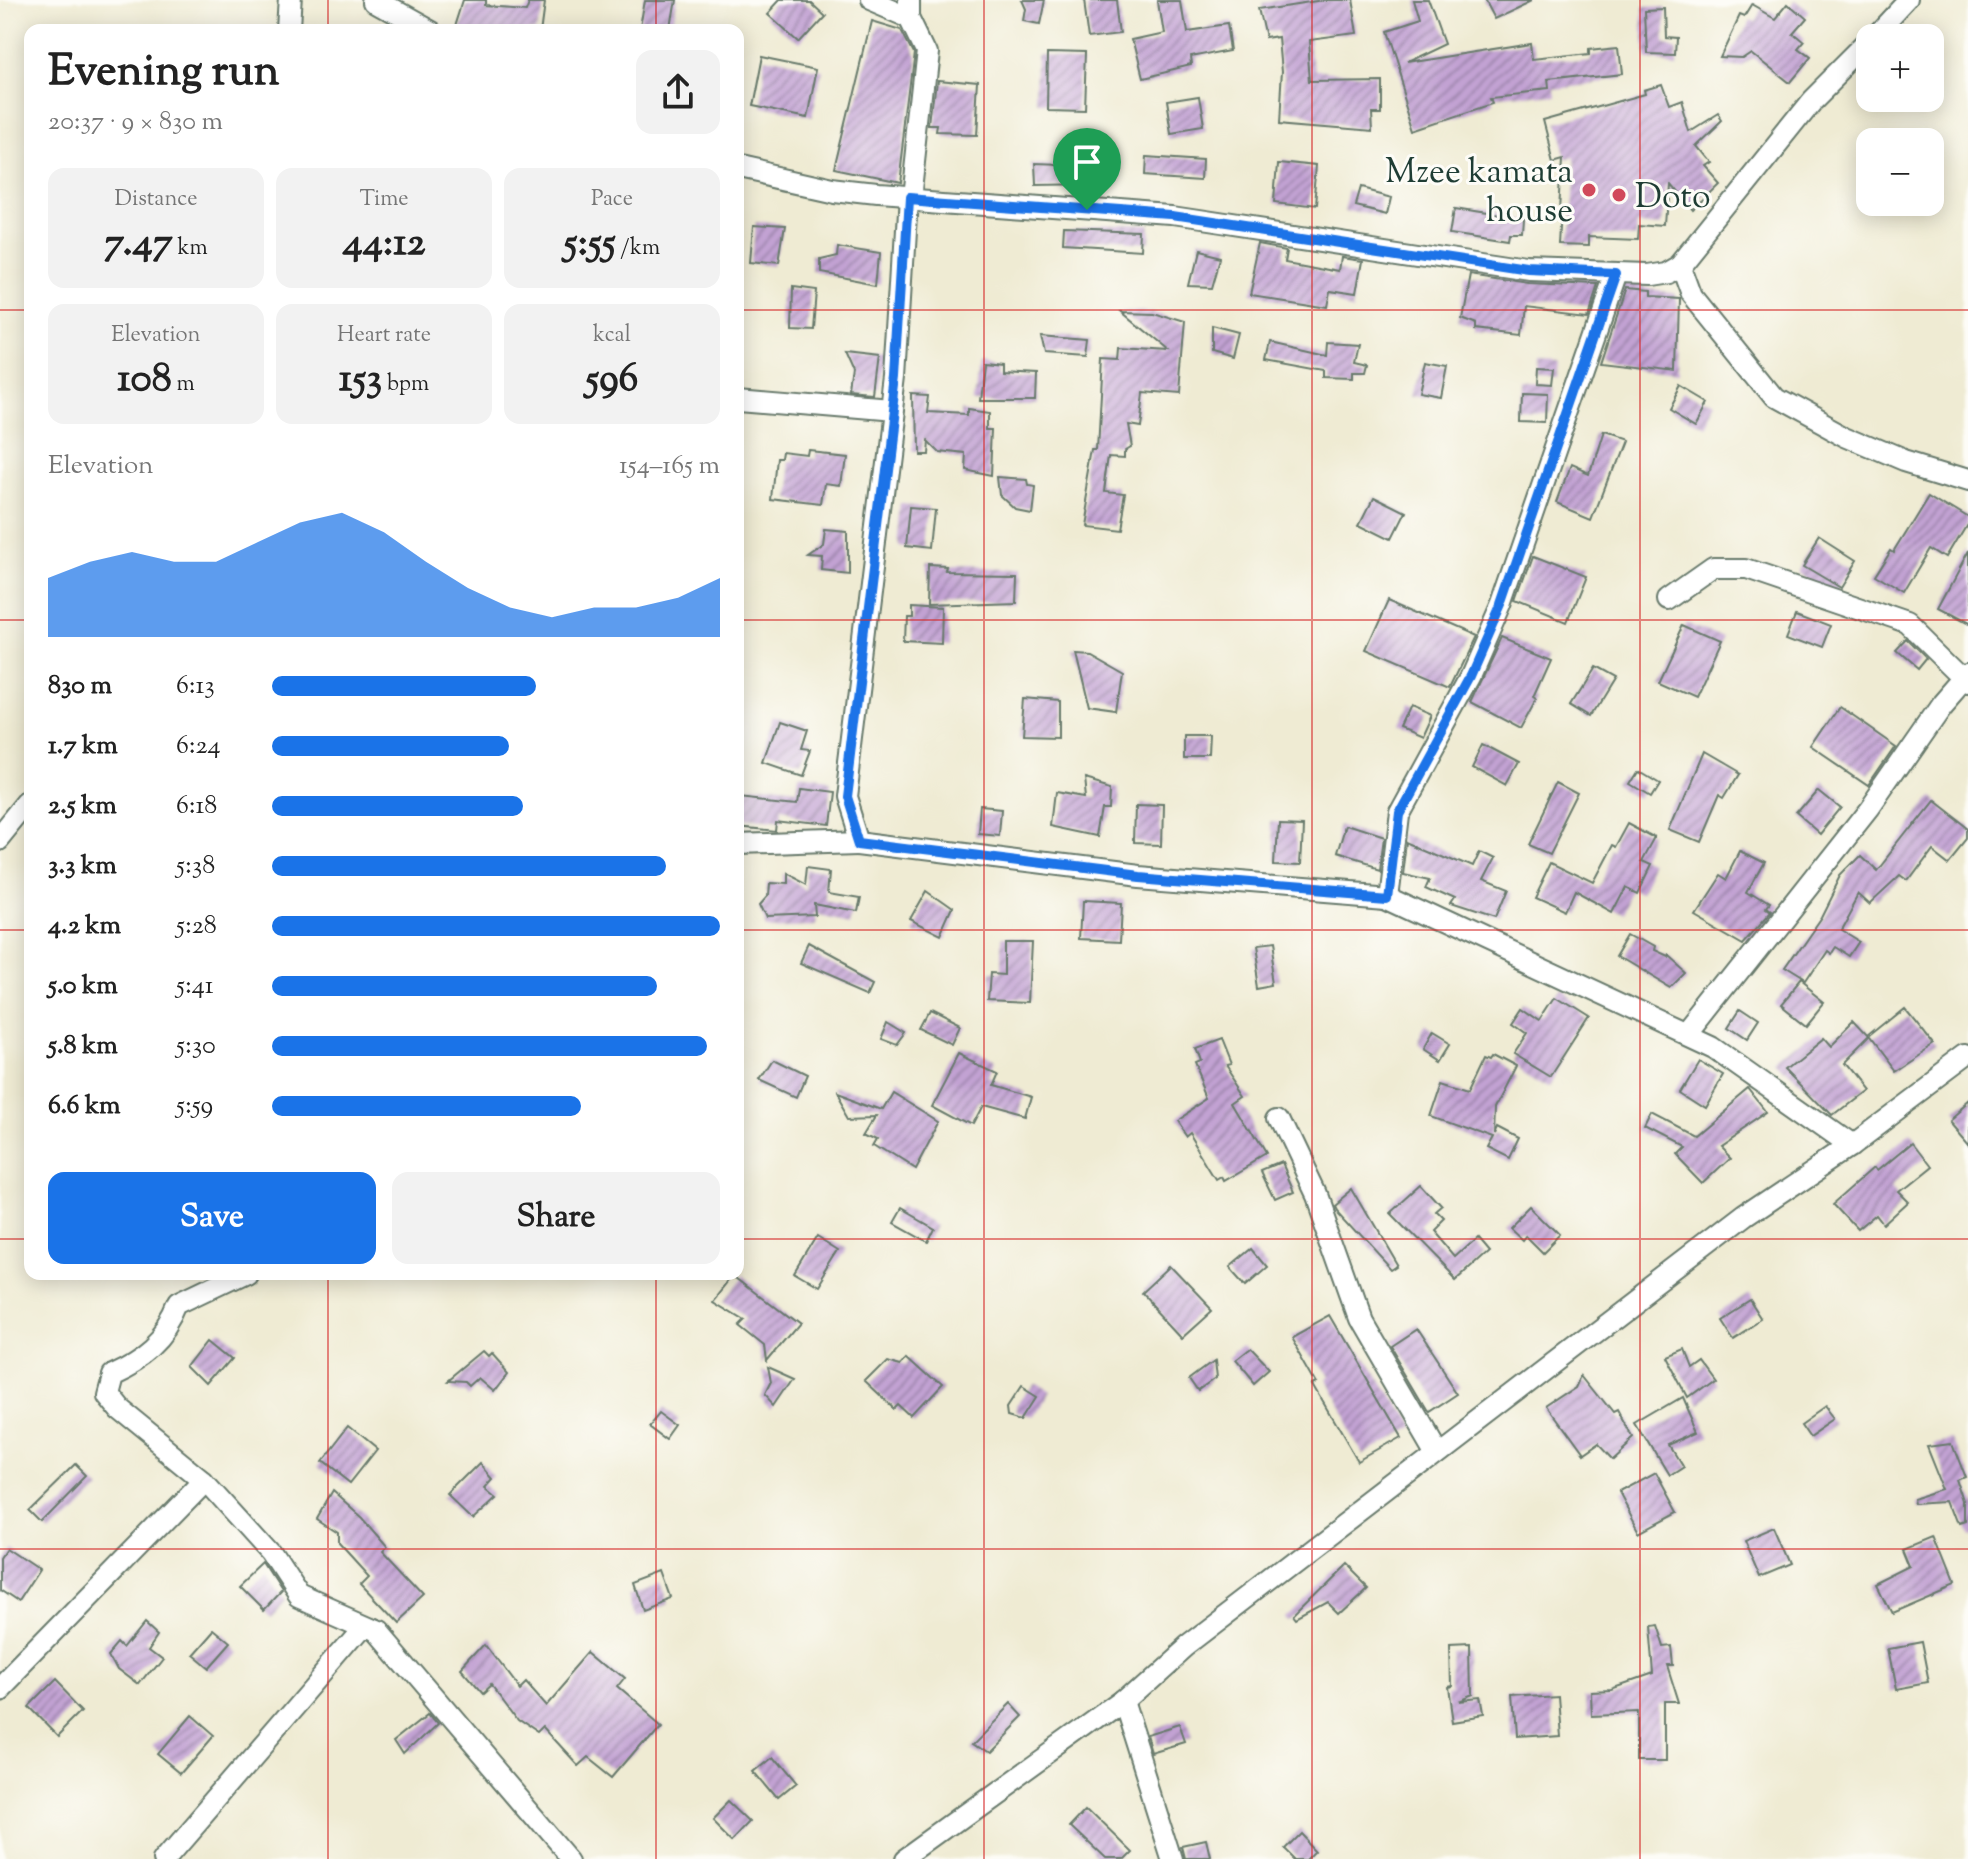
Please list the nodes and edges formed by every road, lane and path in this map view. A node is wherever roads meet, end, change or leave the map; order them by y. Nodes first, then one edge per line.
1 (291, 0) edge
2 (376, 0) edge
3 (869, 0) edge
4 (1909, 0) edge
5 (911, 9) edge
6 (289, 24) edge
7 (419, 24) edge
8 (1887, 24) edge
9 (1856, 56) edge
10 (744, 170) edge
11 (909, 198) junction
12 (1680, 264) junction
13 (1616, 275) junction
14 (744, 399) edge
15 (892, 411) junction
16 (1968, 481) edge
17 (1669, 600) dead end
18 (1967, 678) edge
19 (24, 812) edge
20 (859, 840) junction
21 (0, 842) edge
22 (744, 844) edge
23 (1387, 895) junction
24 (1689, 1035) junction
25 (1968, 1058) edge
26 (1279, 1118) dead end
27 (1852, 1145) junction
28 (233, 1280) edge
29 (1437, 1452) junction
30 (204, 1479) junction
31 (376, 1630) junction
32 (0, 1688) edge
33 (1123, 1701) junction
34 (164, 1859) edge
35 (571, 1859) edge
36 (904, 1859) edge
37 (1173, 1859) edge

1 - 6 street
2 - 7 street
3 - 5 street
4 - 8 street
5 - 11 street
9 - 12 street
10 - 11 street
11 - 13 street
11 - 15 street
12 - 13 street
12 - 16 street
13 - 23 street
14 - 15 street
15 - 20 street
17 - 18 street
18 - 24 street
19 - 21 street
20 - 22 street
20 - 23 street
23 - 24 street
24 - 27 street
25 - 27 street
26 - 29 street
27 - 29 street
28 - 30 street
29 - 33 street
30 - 31 street
30 - 32 street
31 - 34 street
31 - 35 street
33 - 36 street
33 - 37 street

